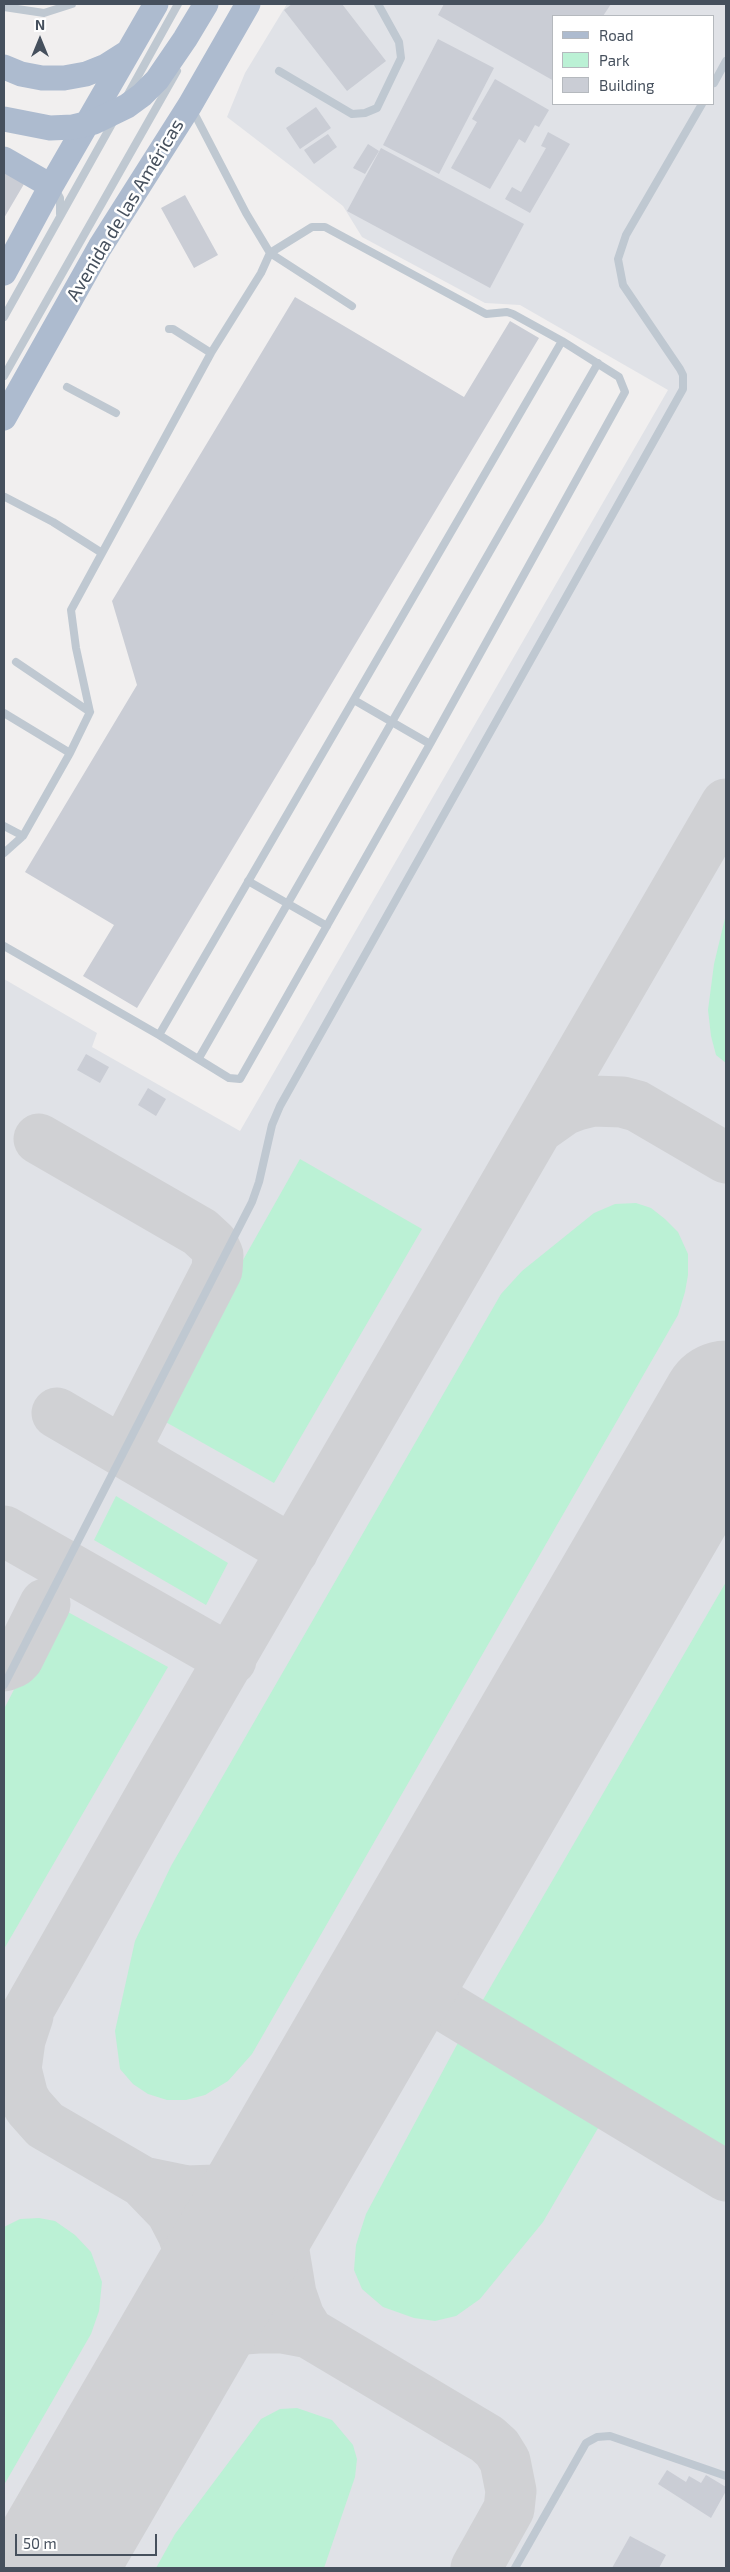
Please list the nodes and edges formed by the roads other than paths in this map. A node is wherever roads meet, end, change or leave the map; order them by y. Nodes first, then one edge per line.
1 (72, 4) edge
2 (178, 4) edge
3 (206, 4) edge
4 (248, 4) edge
5 (378, 4) edge
6 (4, 7) edge
7 (162, 13) edge
8 (152, 34) dead end
9 (137, 45) junction
10 (726, 61) edge
11 (183, 62) dead end
12 (4, 67) edge
13 (279, 71) dead end
14 (715, 81) edge
15 (190, 105) junction
16 (701, 105) edge
17 (4, 120) edge
18 (4, 159) edge
19 (51, 186) junction
20 (60, 218) junction
21 (270, 253) junction
22 (4, 273) edge
23 (352, 306) dead end
24 (4, 317) edge
25 (169, 329) dead end
26 (562, 341) junction
27 (211, 353) junction
28 (598, 363) junction
29 (4, 376) edge
30 (68, 387) dead end
31 (116, 413) dead end
32 (4, 418) edge
33 (5, 497) dead end
34 (102, 553) junction
35 (16, 662) dead end
36 (354, 700) junction
37 (90, 712) junction
38 (4, 713) edge
39 (392, 722) junction
40 (430, 744) junction
41 (70, 753) junction
42 (4, 826) edge
43 (23, 836) junction
44 (4, 853) edge
45 (248, 882) junction
46 (288, 904) junction
47 (327, 926) junction
48 (4, 946) edge
49 (159, 1035) junction
50 (199, 1058) junction
51 (4, 1685) edge
52 (726, 2476) edge
53 (516, 2568) edge

1 - 6 lane
2 - 7 lane
3 - 17 main road, bridge
4 - 15 main road, Avenida de las Américas
5 - 13 lane
7 - 8 lane
7 - 9 main road
7 - 20 lane
9 - 12 main road
9 - 19 main road
10 - 14 lane
11 - 29 lane, Avenida de las Américas
15 - 21 lane
15 - 32 main road, Avenida de las Américas
16 - 51 lane
18 - 19 main road
19 - 20 lane
19 - 22 main road
20 - 24 lane
21 - 23 lane
21 - 26 lane
21 - 27 lane
25 - 27 lane
26 - 28 lane
26 - 36 lane
27 - 34 lane
28 - 39 lane
28 - 40 lane
30 - 31 lane
33 - 34 lane
34 - 37 lane
35 - 37 lane
36 - 39 lane
36 - 45 lane
37 - 41 lane
38 - 41 lane
39 - 40 lane
39 - 46 lane
40 - 47 lane
41 - 43 lane
42 - 43 lane
43 - 44 lane
45 - 46 lane
45 - 49 lane
46 - 47 lane
46 - 50 lane
47 - 50 lane
48 - 49 lane
49 - 50 lane
52 - 53 lane

